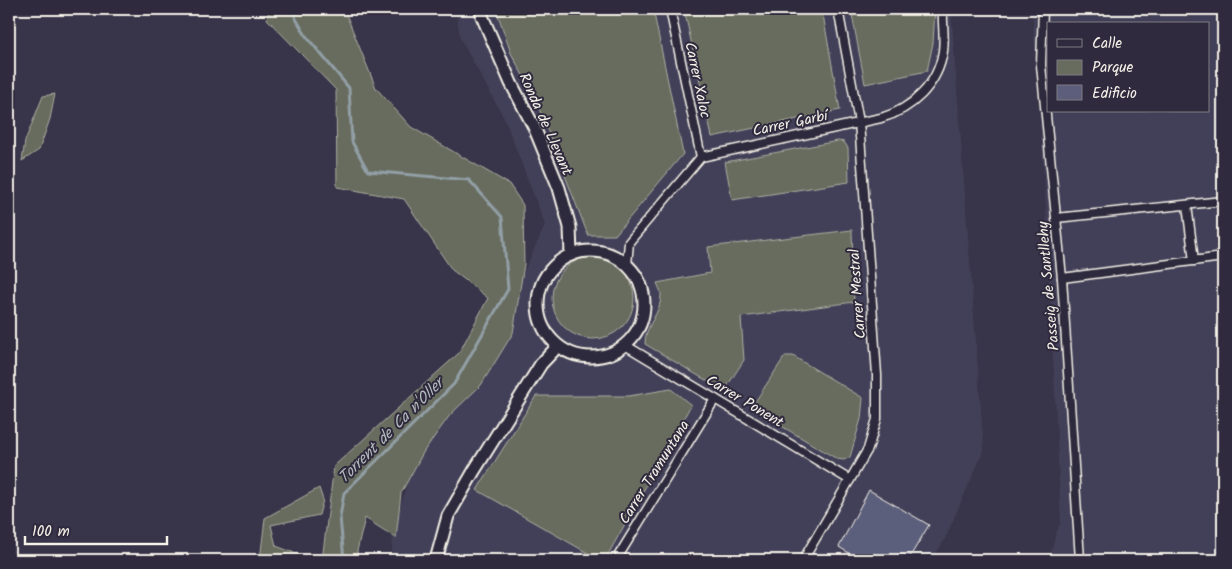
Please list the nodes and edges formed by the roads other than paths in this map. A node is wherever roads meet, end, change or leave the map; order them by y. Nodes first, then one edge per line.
1 (481, 9) edge
2 (670, 9) edge
3 (838, 9) edge
4 (943, 9) edge
5 (1043, 9) edge
6 (859, 122) junction
7 (700, 157) junction
8 (1223, 201) edge
9 (1187, 205) junction
10 (1056, 218) junction
11 (570, 255) junction
12 (1223, 257) edge
13 (1194, 261) junction
14 (627, 265) junction
15 (1062, 278) junction
16 (625, 345) junction
17 (558, 346) junction
18 (715, 399) junction
19 (850, 480) junction
20 (436, 560) edge
21 (618, 560) edge
22 (803, 560) edge
23 (1080, 560) edge

1 - 11 main road, Ronda de Llevant
2 - 7 street, Carrer Xaloc
3 - 6 street, Carrer Mestral
4 - 6 street, Carrer Garbí
5 - 10 street, Passeig de Santllehy
6 - 7 street, Carrer Garbí
6 - 19 street, Carrer Mestral
7 - 14 street
8 - 9 street
9 - 10 street
9 - 13 street
10 - 15 street, Passeig de Santllehy
11 - 14 main road
11 - 17 main road
12 - 13 street
13 - 15 street
14 - 16 main road
15 - 23 street, Passeig de Santllehy
16 - 17 main road
16 - 18 street, Carrer Ponent
17 - 20 main road
18 - 19 street, Carrer Ponent
18 - 21 street, Carrer Tramuntana
19 - 22 street, Carrer Mestral

